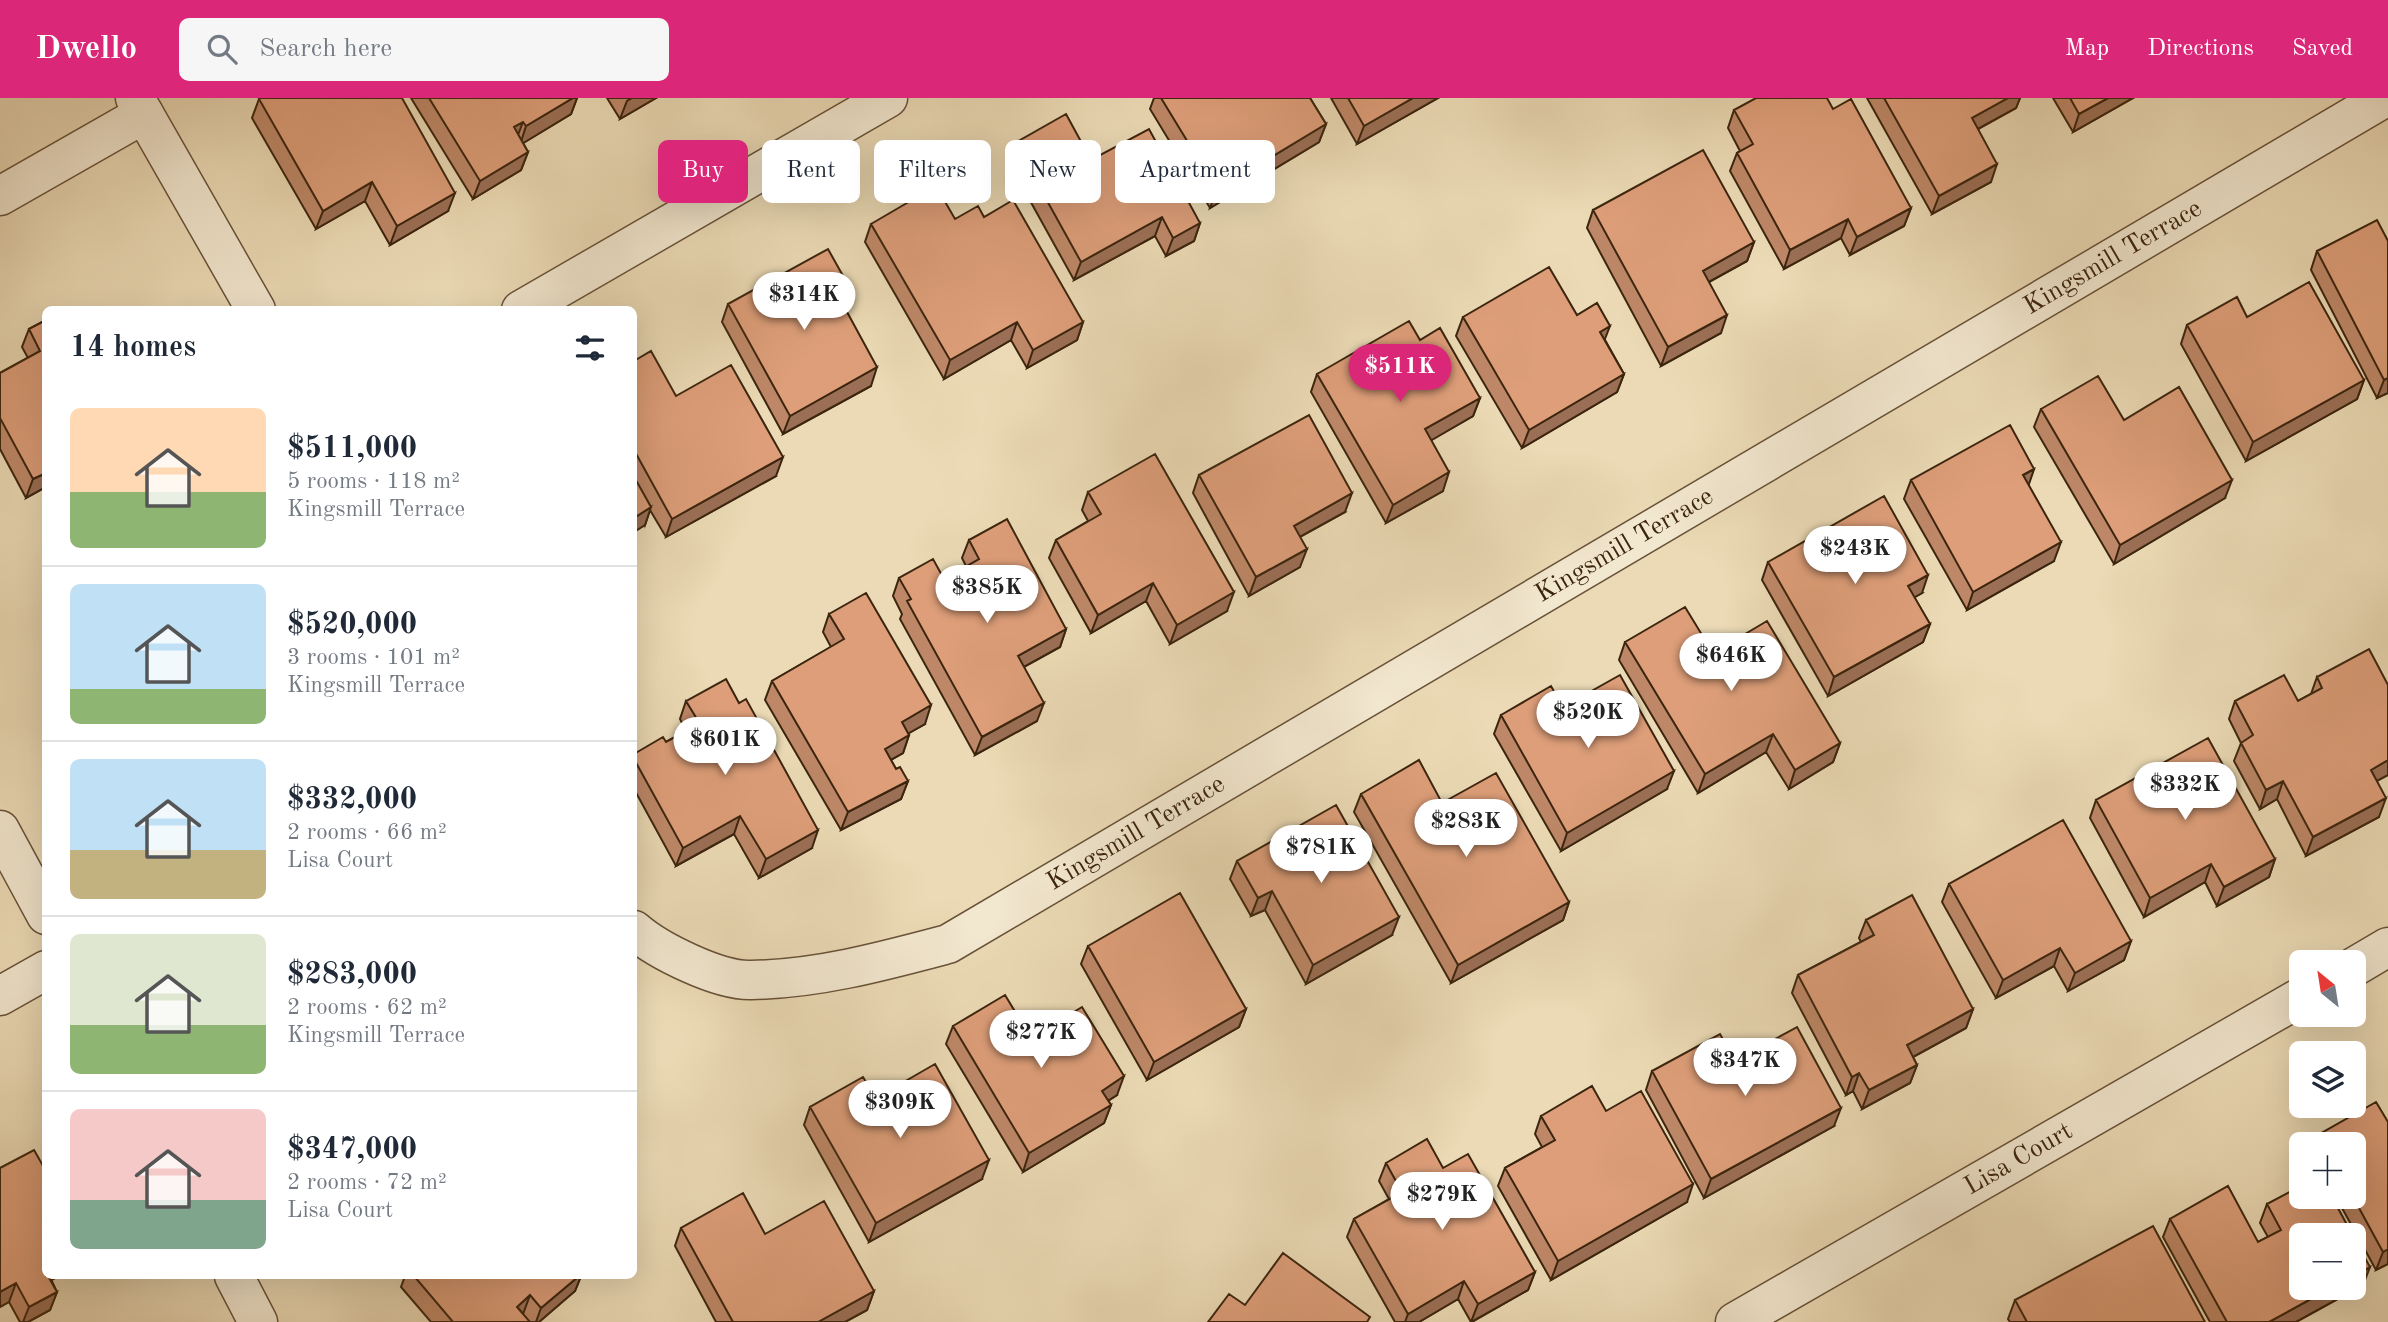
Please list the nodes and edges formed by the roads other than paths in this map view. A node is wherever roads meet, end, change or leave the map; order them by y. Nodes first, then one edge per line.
1 (888, 98) edge
2 (2384, 98) edge
3 (140, 106) edge
4 (0, 196) edge
5 (254, 306) edge
6 (528, 306) edge
7 (0, 830) edge
8 (42, 908) edge
9 (637, 932) edge
10 (2388, 947) edge
11 (2366, 960) edge
12 (42, 972) edge
13 (0, 996) edge
14 (2289, 1004) edge
15 (236, 1279) edge
16 (258, 1322) edge
17 (1735, 1322) edge

1 - 6 street
2 - 9 street, Kingsmill Terrace
3 - 4 street
3 - 5 street
7 - 8 street
10 - 11 street
12 - 13 street
14 - 17 street, Lisa Court
15 - 16 street

